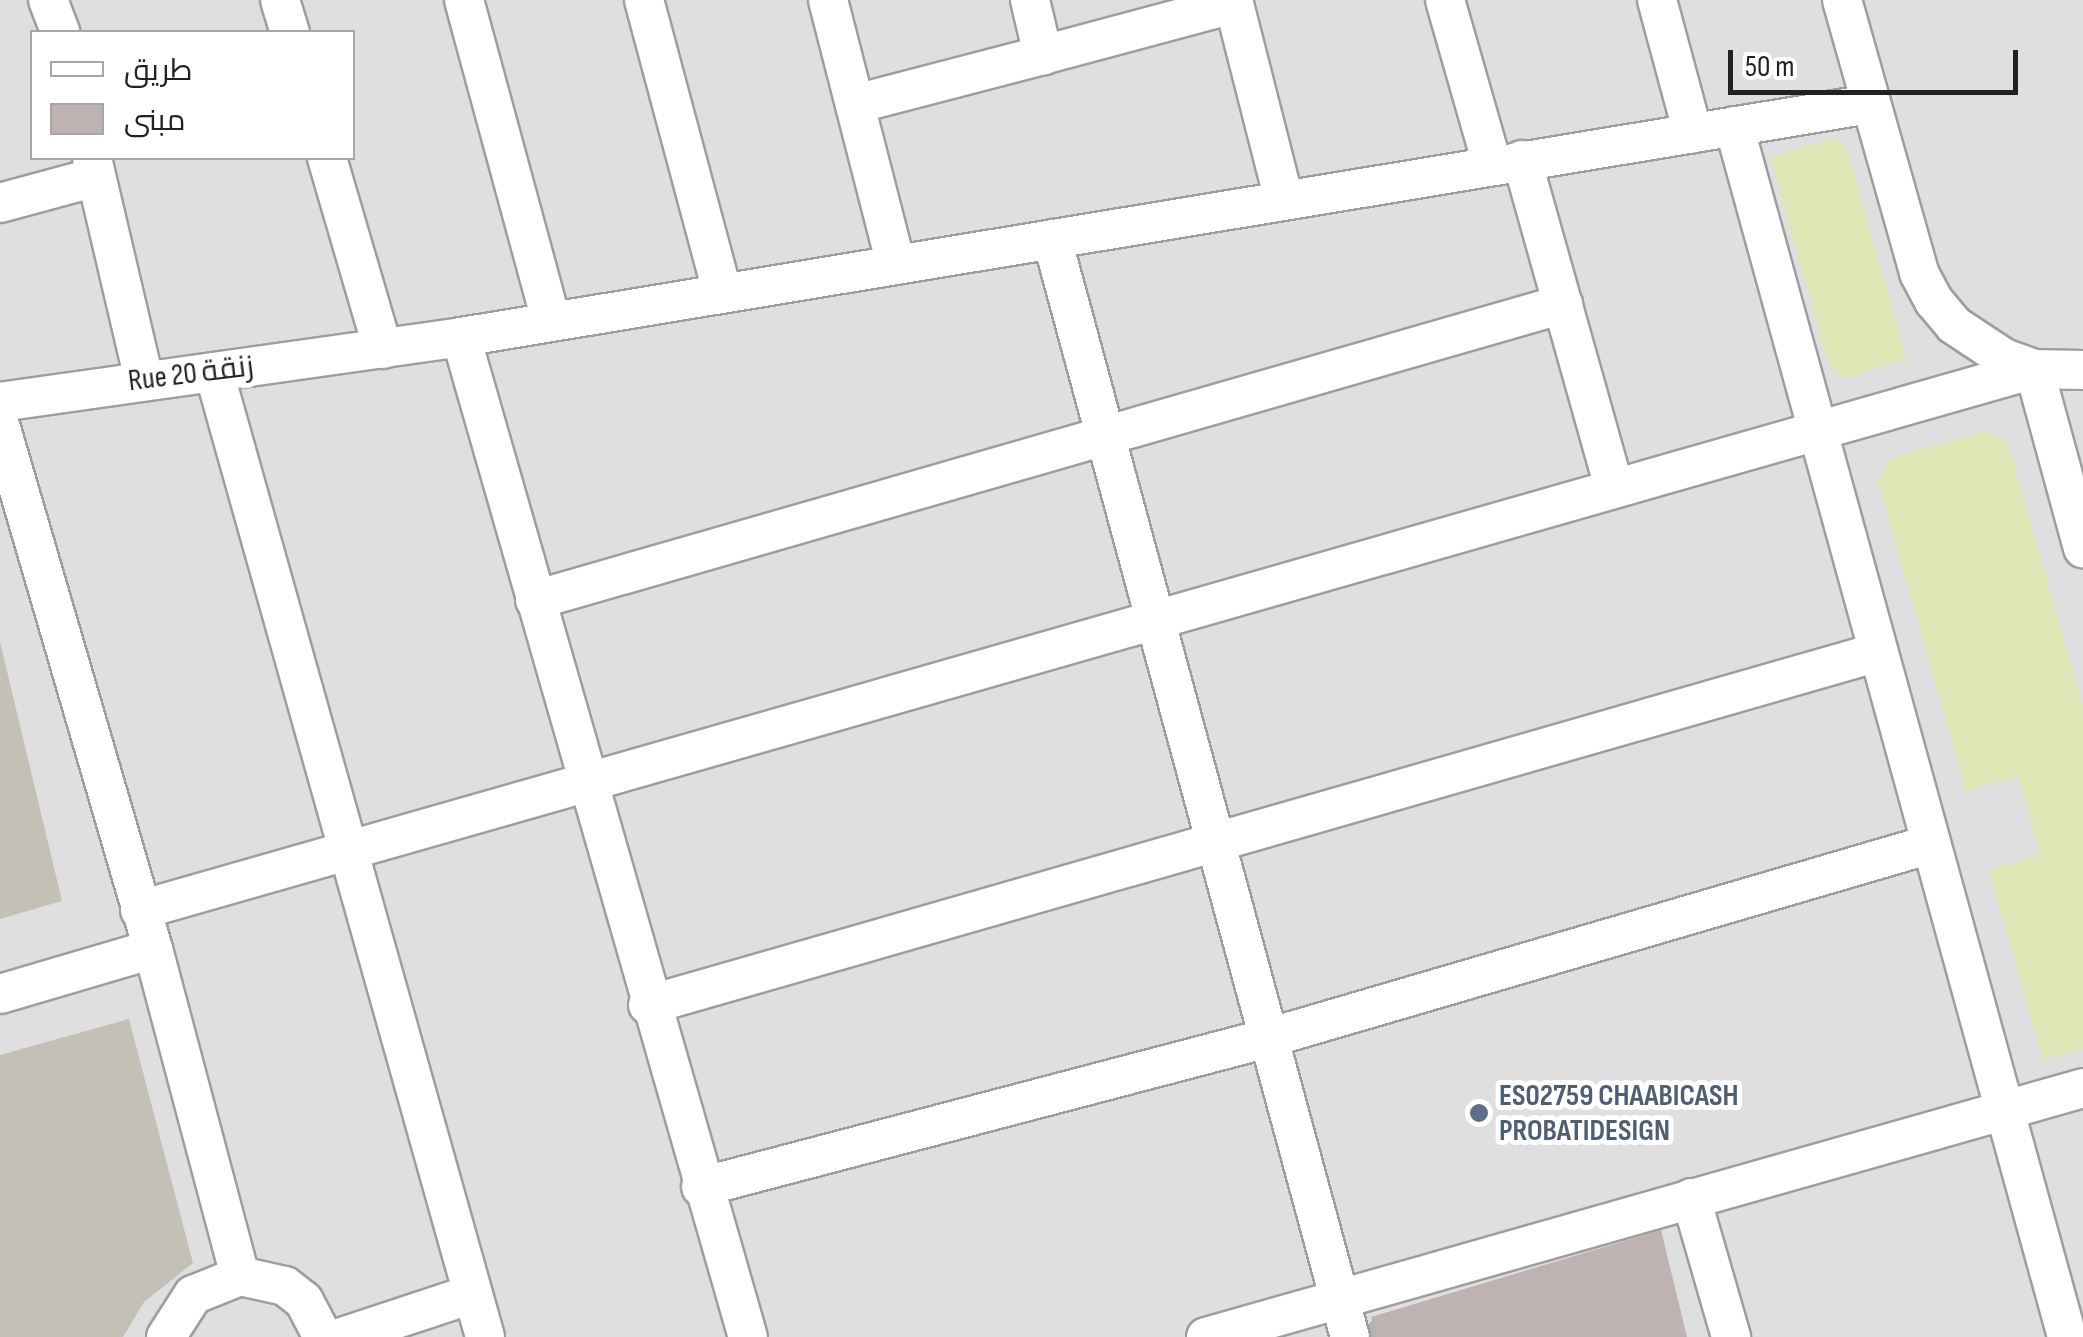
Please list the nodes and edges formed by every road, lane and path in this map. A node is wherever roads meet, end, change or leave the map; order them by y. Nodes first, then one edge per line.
1 (48, 0) edge
2 (280, 0) edge
3 (464, 0) edge
4 (644, 0) edge
5 (828, 0) edge
6 (1030, 0) edge
7 (1444, 0) edge
8 (1657, 0) edge
9 (1842, 0) edge
10 (1234, 2) edge
11 (59, 30) edge
12 (289, 30) edge
13 (1043, 55) junction
14 (855, 104) junction
15 (1870, 104) junction
16 (1734, 126) junction
17 (1693, 133) junction
18 (327, 160) edge
19 (1507, 162) junction
20 (94, 167) edge
21 (1284, 200) junction
22 (0, 202) edge
23 (1052, 239) junction
24 (896, 264) junction
25 (722, 292) junction
26 (1563, 304) junction
27 (551, 321) junction
28 (461, 336) junction
29 (383, 349) junction
30 (2034, 369) junction
31 (2083, 370) edge
32 (214, 372) junction
33 (144, 379) junction
34 (0, 402) edge
35 (0, 425) edge
36 (1817, 430) junction
37 (1106, 439) junction
38 (1614, 487) junction
39 (2083, 548) edge
40 (535, 600) junction
41 (1154, 619) junction
42 (1878, 652) junction
43 (586, 780) junction
44 (1215, 843) junction
45 (1931, 844) junction
46 (348, 850) junction
47 (140, 910) junction
48 (153, 950) junction
49 (0, 994) edge
50 (648, 1005) junction
51 (1268, 1038) junction
52 (2083, 1088) edge
53 (2004, 1109) junction
54 (701, 1187) junction
55 (1691, 1198) junction
56 (240, 1276) junction
57 (472, 1294) junction
58 (1340, 1299) junction
59 (166, 1337) edge
60 (324, 1337) edge
61 (342, 1337) edge
62 (485, 1337) edge
63 (748, 1337) edge
64 (1206, 1337) edge
65 (1350, 1337) edge
66 (1731, 1337) edge
67 (2067, 1337) edge

1 - 11 street
2 - 12 street
3 - 27 street
4 - 25 street
5 - 14 street
6 - 13 street
7 - 19 street
8 - 17 street
9 - 15 street
10 - 13 street
10 - 21 street
13 - 14 street
14 - 24 street
15 - 16 street, Rue 20 زنقة
15 - 30 street
16 - 17 street, Rue 20 زنقة
16 - 36 street
17 - 19 street, Rue 20 زنقة
18 - 29 street
19 - 21 street, Rue 20 زنقة
19 - 26 street
20 - 22 street
20 - 33 street
21 - 23 street, Rue 20 زنقة
23 - 24 street, Rue 20 زنقة
23 - 37 street
24 - 25 street, Rue 20 زنقة
25 - 27 street, Rue 20 زنقة
26 - 37 street
26 - 38 street
27 - 28 street, Rue 20 زنقة
28 - 29 street, Rue 20 زنقة
28 - 40 street
29 - 32 street, Rue 20 زنقة
30 - 31 street
30 - 36 street
30 - 39 street
32 - 33 street, Rue 20 زنقة
32 - 46 street
33 - 34 street, Rue 20 زنقة
35 - 47 street
36 - 38 street
36 - 42 street
37 - 40 street
37 - 41 street
38 - 41 street
40 - 43 street
41 - 43 street
41 - 44 street
42 - 44 street
42 - 45 street
43 - 46 street
43 - 50 street
44 - 50 street
44 - 51 street
45 - 51 street
45 - 53 street
46 - 47 street
46 - 57 street
47 - 48 street
48 - 49 street
48 - 56 street
50 - 54 street
51 - 54 street
51 - 58 street
52 - 53 street
53 - 55 street
53 - 67 street
54 - 63 street
55 - 58 street
55 - 66 street
56 - 59 street
56 - 60 street
57 - 61 street
57 - 62 street
58 - 64 street
58 - 65 street

